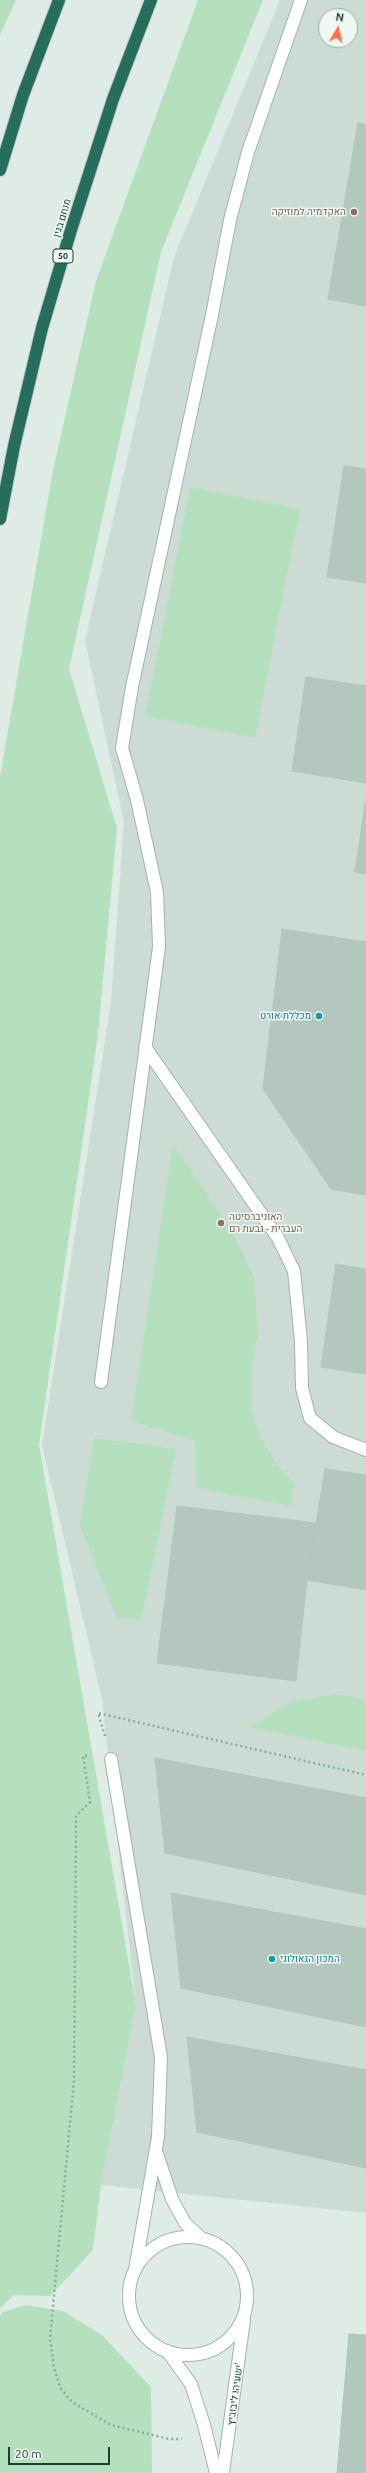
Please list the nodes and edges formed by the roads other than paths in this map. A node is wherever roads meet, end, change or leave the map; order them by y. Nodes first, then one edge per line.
1 (59, 0) edge
2 (151, 0) edge
3 (301, 0) edge
4 (0, 170) edge
5 (0, 519) edge
6 (145, 1047) junction
7 (100, 1382) dead end
8 (366, 1450) edge
9 (111, 1759) road end
10 (156, 2149) junction
11 (201, 2238) junction
12 (135, 2270) junction
13 (244, 2314) junction
14 (167, 2351) junction
15 (216, 2473) edge
16 (224, 2473) edge

1 - 4 highway
2 - 5 highway, מנחם בגין / 50
3 - 6 street
6 - 7 street
6 - 8 street
9 - 10 street
10 - 11 street
10 - 12 street
11 - 12 street
11 - 13 street
12 - 14 street
13 - 14 street
13 - 16 street, ישעיהו ליבוביץ'
14 - 15 street

